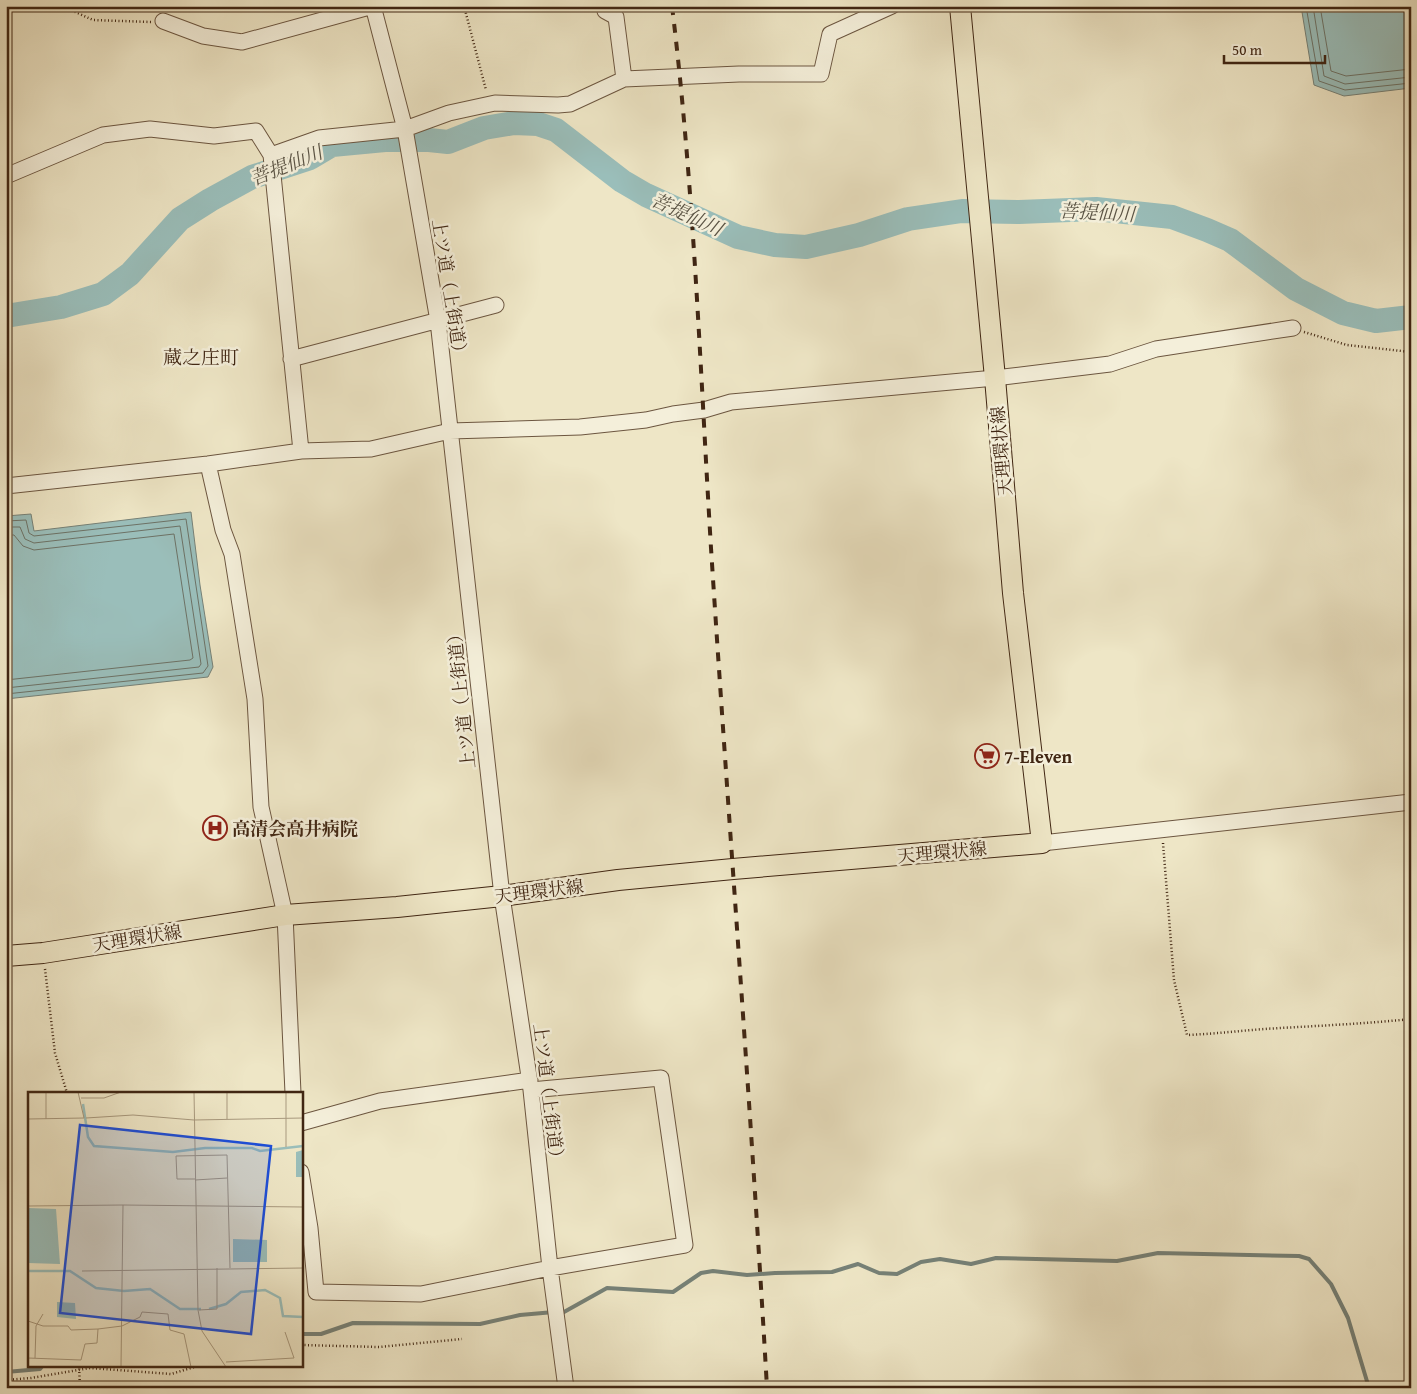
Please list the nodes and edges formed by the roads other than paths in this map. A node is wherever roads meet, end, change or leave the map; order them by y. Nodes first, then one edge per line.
1 (373, 6) edge
2 (605, 6) edge
3 (892, 6) edge
4 (960, 6) edge
5 (165, 22) road end
6 (624, 79) junction
7 (405, 130) junction
8 (271, 155) junction
9 (6, 176) edge
10 (496, 305) dead end
11 (438, 321) junction
12 (1292, 328) road end
13 (291, 359) junction
14 (995, 378) junction
15 (450, 431) junction
16 (301, 451) junction
17 (208, 464) junction
18 (6, 486) edge
19 (1411, 802) edge
20 (1042, 843) junction
21 (502, 896) junction
22 (285, 915) junction
23 (6, 956) edge
24 (530, 1085) junction
25 (293, 1092) edge
26 (302, 1123) edge
27 (302, 1178) edge
28 (550, 1268) junction
29 (566, 1388) edge

1 - 5 street
1 - 7 street, 上ツ道（上街道）
2 - 6 street
3 - 6 street
4 - 14 main road, 天理環状線
6 - 7 street
7 - 8 street
7 - 11 street, 上ツ道（上街道）
8 - 9 street
8 - 13 street
10 - 11 street
11 - 13 street
11 - 15 street, 上ツ道（上街道）
12 - 14 street
13 - 16 street
14 - 15 street
14 - 20 main road, 天理環状線
15 - 16 street
15 - 21 street, 上ツ道（上街道）
16 - 17 street
17 - 18 street
17 - 22 street
19 - 20 street
20 - 21 main road, 天理環状線
21 - 22 main road, 天理環状線
21 - 24 street, 上ツ道（上街道）
22 - 23 main road, 天理環状線
22 - 25 street
24 - 26 street
24 - 28 street, 上ツ道（上街道）
24 - 28 street
27 - 28 street
28 - 29 street, 上ツ道（上街道）

